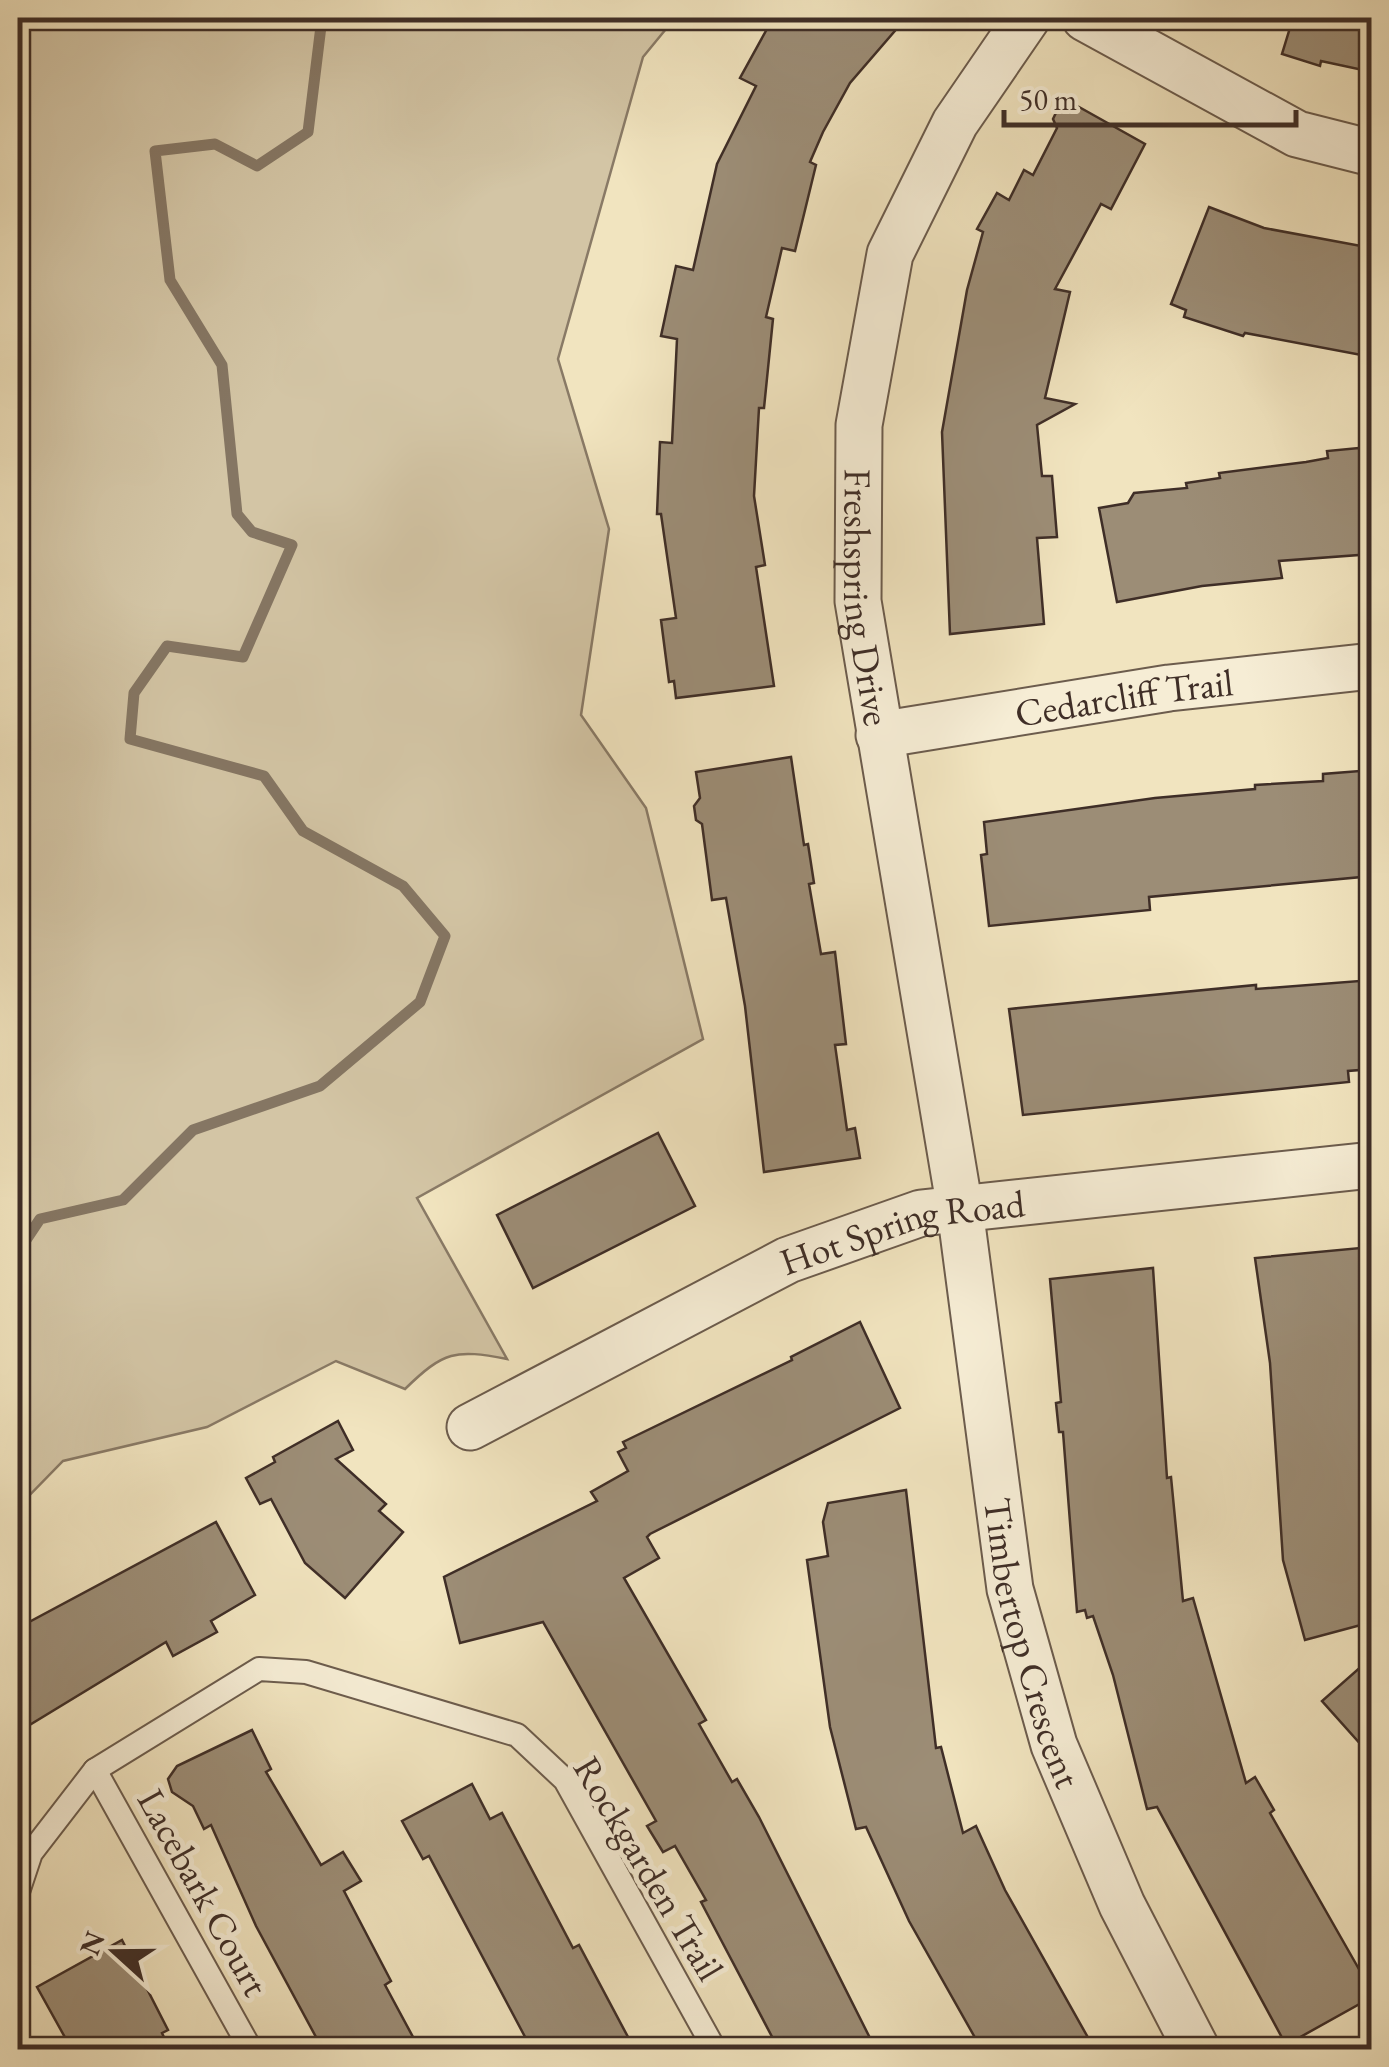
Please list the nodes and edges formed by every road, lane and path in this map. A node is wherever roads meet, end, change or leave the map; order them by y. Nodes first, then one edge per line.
1 (1026, 18) edge
2 (1086, 18) edge
3 (1372, 153) edge
4 (1372, 666) edge
5 (879, 736) junction
6 (1372, 1165) edge
7 (960, 1209) junction
8 (470, 1427) dead end
9 (95, 1770) junction
10 (18, 1892) edge
11 (251, 2050) edge
12 (715, 2050) edge
13 (1197, 2050) edge

1 - 5 street, Freshspring Drive
2 - 3 street
4 - 5 street, Cedarcliff Trail
5 - 7 street, Freshspring Drive
6 - 7 street, Hot Spring Road
7 - 8 street, Hot Spring Road
7 - 13 street, Timbertop Crescent
9 - 10 lane, Rockgarden Trail
9 - 11 lane, Lacebark Court
9 - 12 lane, Rockgarden Trail

